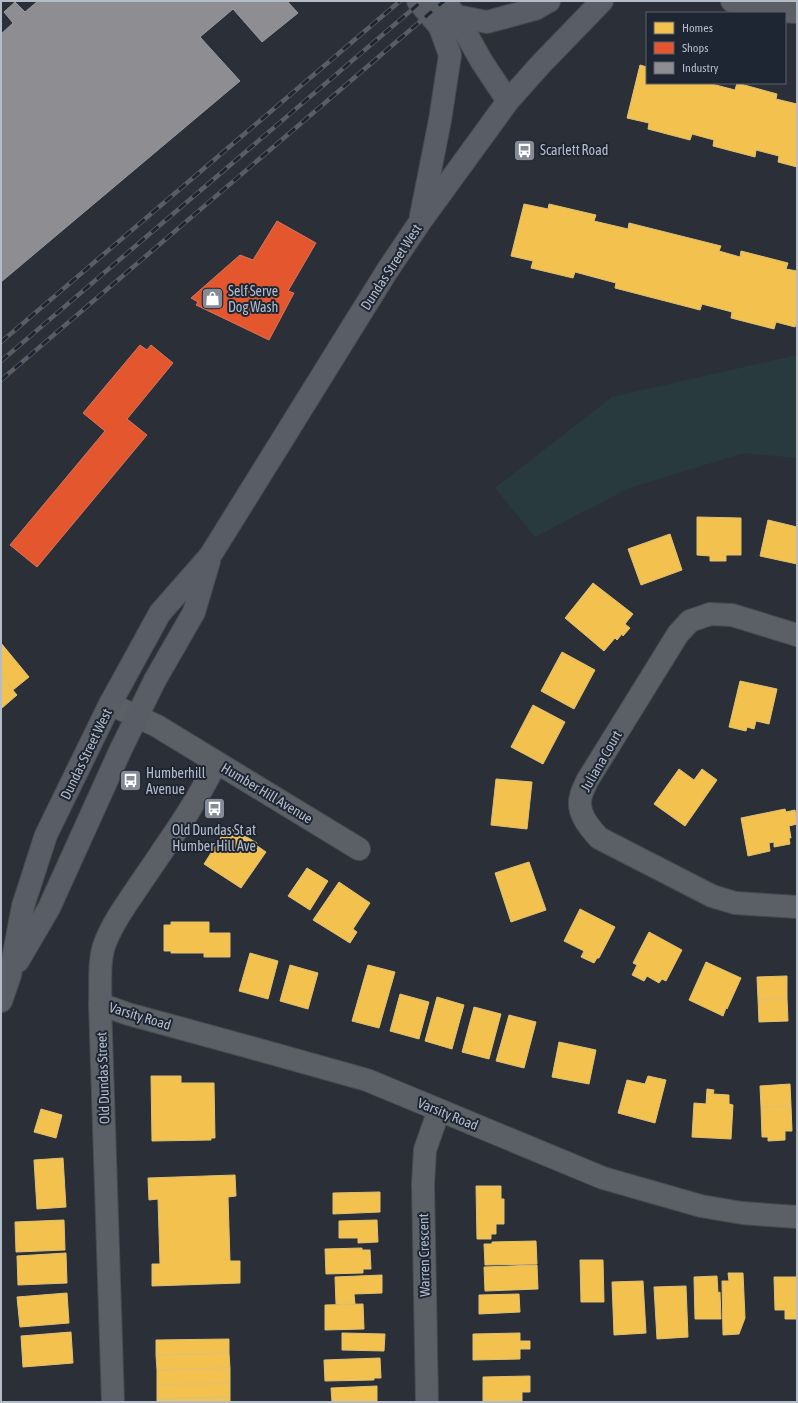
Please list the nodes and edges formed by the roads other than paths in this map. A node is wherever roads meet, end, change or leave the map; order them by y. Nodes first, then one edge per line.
1 (418, 1) edge
2 (549, 1) edge
3 (602, 1) edge
4 (732, 1) edge
5 (450, 8) edge
6 (797, 12) edge
7 (508, 101) junction
8 (420, 222) junction
9 (210, 556) junction
10 (797, 635) edge
11 (110, 704) junction
12 (137, 716) junction
13 (216, 762) junction
14 (359, 849) dead end
15 (797, 908) edge
16 (10, 975) junction
17 (1, 1001) edge
18 (100, 1004) junction
19 (439, 1110) junction
20 (797, 1217) edge
21 (113, 1402) edge
22 (427, 1402) edge

1 - 8 main road
2 - 5 main road
3 - 7 main road, Dundas Street West
4 - 6 street
5 - 7 main road
7 - 8 main road, Dundas Street West
8 - 9 main road, Dundas Street West
9 - 11 main road, Dundas Street West
9 - 12 main road, Dundas Street West
10 - 15 street, Juliana Court
11 - 12 street, Humber Hill Avenue
11 - 16 main road, Dundas Street West
12 - 13 street, Humber Hill Avenue
12 - 16 main road, Dundas Street West
13 - 14 street, Humber Hill Avenue
13 - 18 street, Old Dundas Street
16 - 17 main road, Dundas Street West
18 - 19 street, Varsity Road
18 - 21 street, Old Dundas Street
19 - 20 street, Varsity Road
19 - 22 street, Warren Crescent

